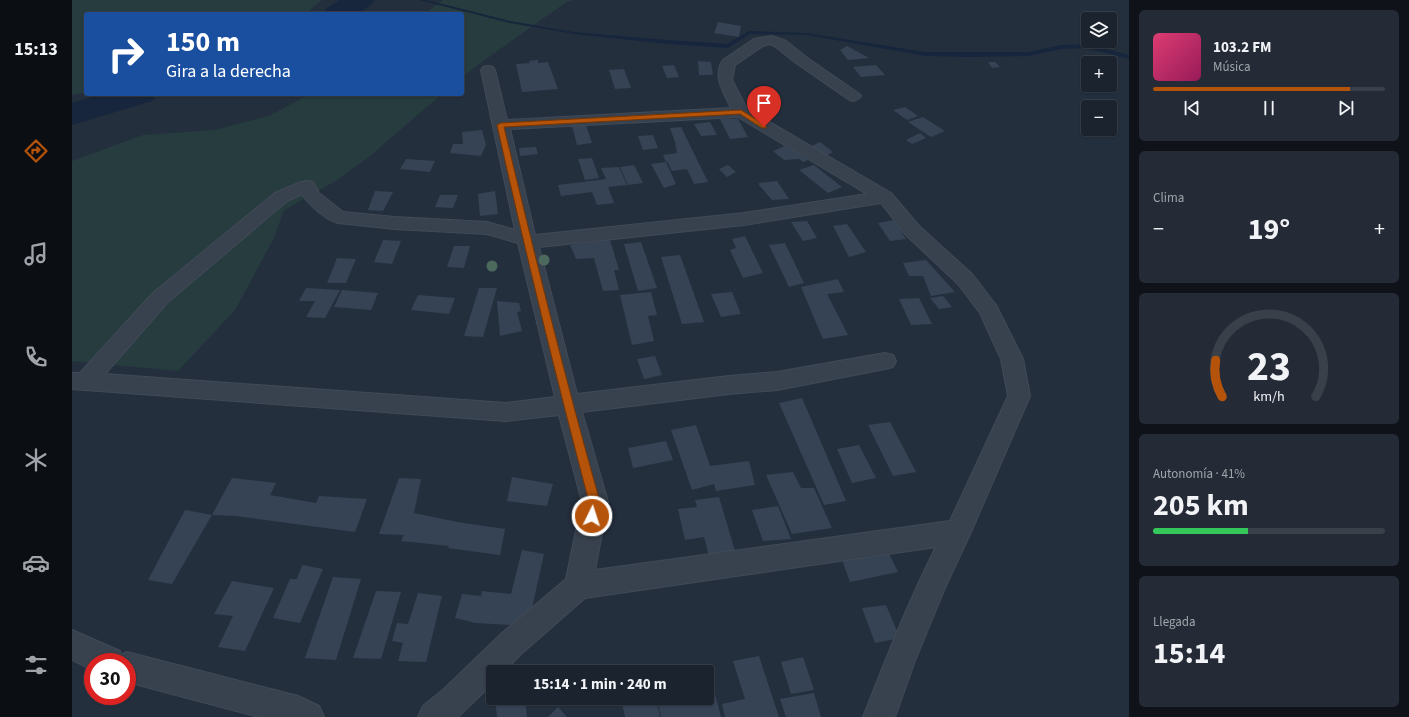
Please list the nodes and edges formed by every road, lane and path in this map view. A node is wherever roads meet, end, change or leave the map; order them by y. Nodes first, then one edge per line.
1 (488, 70) dead end
2 (853, 96) dead end
3 (741, 112) junction
4 (501, 125) junction
5 (885, 197) junction
6 (527, 239) junction
7 (885, 361) dead end
8 (79, 382) edge
9 (568, 404) junction
10 (958, 532) junction
11 (578, 586) junction
12 (72, 645) edge
13 (89, 653) edge
14 (136, 669) edge
15 (308, 717) edge
16 (434, 717) edge
17 (879, 717) edge

1 - 4 street
2 - 3 street
3 - 4 street
3 - 5 street
4 - 6 street
5 - 6 street
5 - 10 street
6 - 8 street
6 - 9 street
7 - 9 street
8 - 9 street
9 - 11 street
10 - 11 street
10 - 17 street
11 - 16 street
12 - 13 street
14 - 15 street

